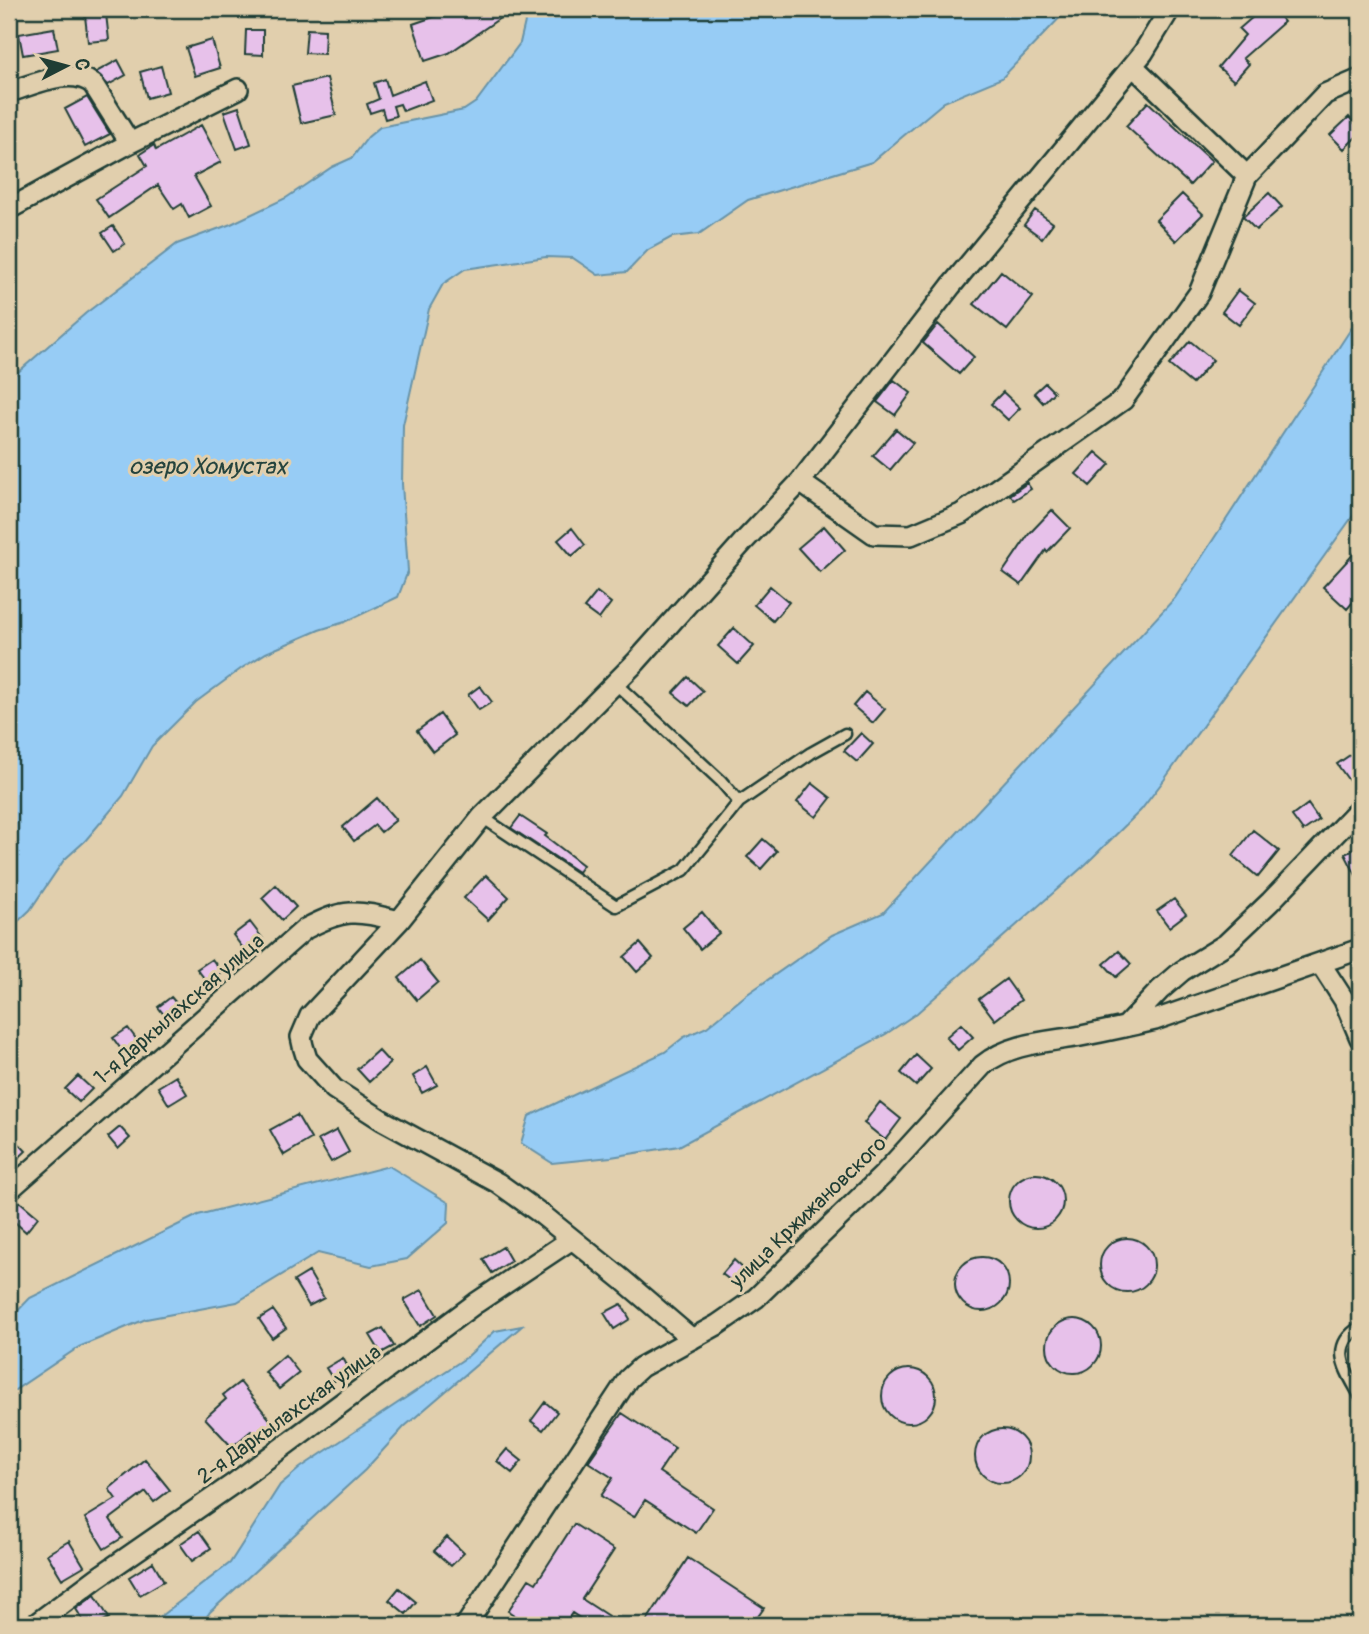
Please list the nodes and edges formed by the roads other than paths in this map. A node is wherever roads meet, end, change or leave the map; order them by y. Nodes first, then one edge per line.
1 (1170, 9) edge
2 (1133, 66) junction
3 (1360, 79) edge
4 (238, 89) dead end
5 (9, 92) edge
6 (130, 143) junction
7 (1247, 176) junction
8 (9, 209) edge
9 (800, 482) junction
10 (615, 683) junction
11 (845, 734) dead end
12 (739, 802) junction
13 (1360, 808) edge
14 (482, 817) junction
15 (399, 921) junction
16 (1360, 949) edge
17 (1320, 963) junction
18 (1124, 1028) junction
19 (1360, 1038) edge
20 (9, 1190) edge
21 (572, 1239) junction
22 (1360, 1327) edge
23 (692, 1339) junction
24 (1360, 1396) edge
25 (34, 1625) edge
26 (466, 1625) edge

1 - 2 street
2 - 7 street
2 - 9 street
3 - 7 street
4 - 6 street
5 - 6 street
6 - 8 street
7 - 9 street
9 - 10 street
10 - 12 lane
10 - 14 street
11 - 12 lane
12 - 14 lane
13 - 18 street
14 - 15 street
15 - 20 street, 1-я Даркылахская улица
15 - 21 street
16 - 17 street, улица Кржижановского
17 - 18 street, улица Кржижановского
17 - 19 street
18 - 23 street, улица Кржижановского
21 - 23 street
21 - 25 street, 2-я Даркылахская улица
22 - 24 lane
23 - 26 street, улица Кржижановского

